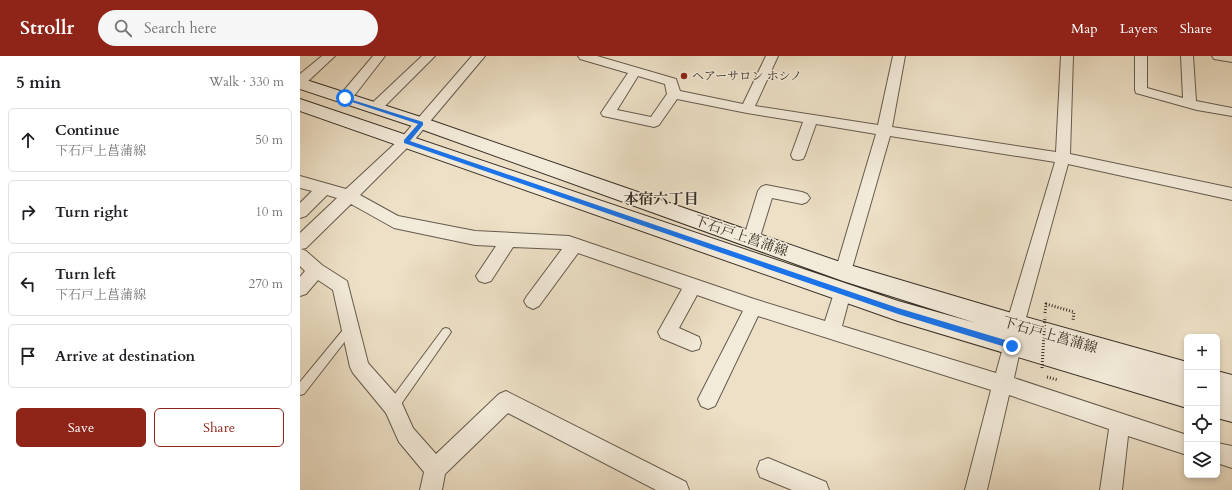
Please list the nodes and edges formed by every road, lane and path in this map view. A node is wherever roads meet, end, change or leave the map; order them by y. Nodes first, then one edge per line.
1 (329, 56) edge
2 (379, 56) edge
3 (429, 56) edge
4 (479, 56) edge
5 (584, 56) edge
6 (772, 56) edge
7 (899, 56) edge
8 (1067, 56) edge
9 (1141, 56) edge
10 (1187, 56) edge
11 (1218, 56) edge
12 (1232, 58) edge
13 (635, 72) junction
14 (300, 82) edge
15 (674, 94) junction
16 (345, 98) junction
17 (1190, 104) junction
18 (300, 105) edge
19 (375, 108) junction
20 (747, 109) junction
21 (1232, 112) edge
22 (811, 119) junction
23 (421, 123) junction
24 (884, 131) junction
25 (406, 142) junction
26 (798, 155) dead end
27 (1063, 158) junction
28 (300, 182) edge
29 (324, 189) junction
30 (1232, 194) edge
31 (350, 196) junction
32 (802, 198) dead end
33 (300, 212) edge
34 (508, 240) junction
35 (751, 240) junction
36 (300, 243) edge
37 (575, 246) junction
38 (300, 256) edge
39 (316, 270) junction
40 (485, 276) dead end
41 (843, 282) junction
42 (693, 286) junction
43 (300, 289) edge
44 (533, 302) dead end
45 (754, 307) junction
46 (1068, 318) dead end
47 (351, 327) junction
48 (831, 331) junction
49 (446, 332) dead end
50 (1014, 335) junction
51 (692, 343) dead end
52 (1042, 368) dead end
53 (1184, 373) edge
54 (1003, 384) junction
55 (1220, 384) edge
56 (1232, 387) edge
57 (300, 390) edge
58 (1184, 395) edge
59 (708, 399) dead end
60 (393, 406) junction
61 (1220, 406) edge
62 (1232, 409) edge
63 (1120, 422) junction
64 (1184, 444) edge
65 (1220, 454) edge
66 (1232, 457) edge
67 (435, 469) junction
68 (768, 469) dead end
69 (430, 490) edge
70 (678, 490) edge
71 (818, 490) edge
72 (976, 490) edge
73 (1111, 490) edge

1 - 14 street
2 - 16 street
3 - 19 street
4 - 23 street
5 - 13 street
6 - 20 street
7 - 24 street
8 - 27 street
9 - 17 street
10 - 17 street
11 - 12 street
13 - 15 street
13 - 15 street
14 - 16 main road, 下石戸上菖蒲線
15 - 20 street
16 - 19 main road, 下石戸上菖蒲線
17 - 21 street
18 - 25 main road, 下石戸上菖蒲線
19 - 23 main road, 下石戸上菖蒲線
20 - 22 street
22 - 24 street
22 - 26 street
23 - 25 street
23 - 35 main road, 下石戸上菖蒲線
24 - 27 street
24 - 41 street
25 - 31 street
25 - 41 main road, 下石戸上菖蒲線
27 - 30 street
27 - 50 street
28 - 29 street
29 - 31 street
29 - 33 street
31 - 34 street
31 - 36 street
32 - 35 street
34 - 37 street
34 - 40 street
35 - 41 main road, 下石戸上菖蒲線
37 - 42 street
37 - 44 street
38 - 39 street
39 - 43 street
39 - 47 street
41 - 48 street
41 - 50 main road, 下石戸上菖蒲線
42 - 45 street
42 - 51 street
45 - 48 street
45 - 59 street
46 - 52 path, bridge
47 - 57 lane
47 - 60 street
48 - 54 street
49 - 60 lane
50 - 53 main road, 下石戸上菖蒲線
50 - 54 street
50 - 58 main road, 下石戸上菖蒲線
54 - 63 street
54 - 72 street
55 - 56 main road
60 - 67 street
61 - 62 main road
63 - 64 street
63 - 73 street
65 - 66 street
67 - 69 street
67 - 70 street
68 - 71 street

